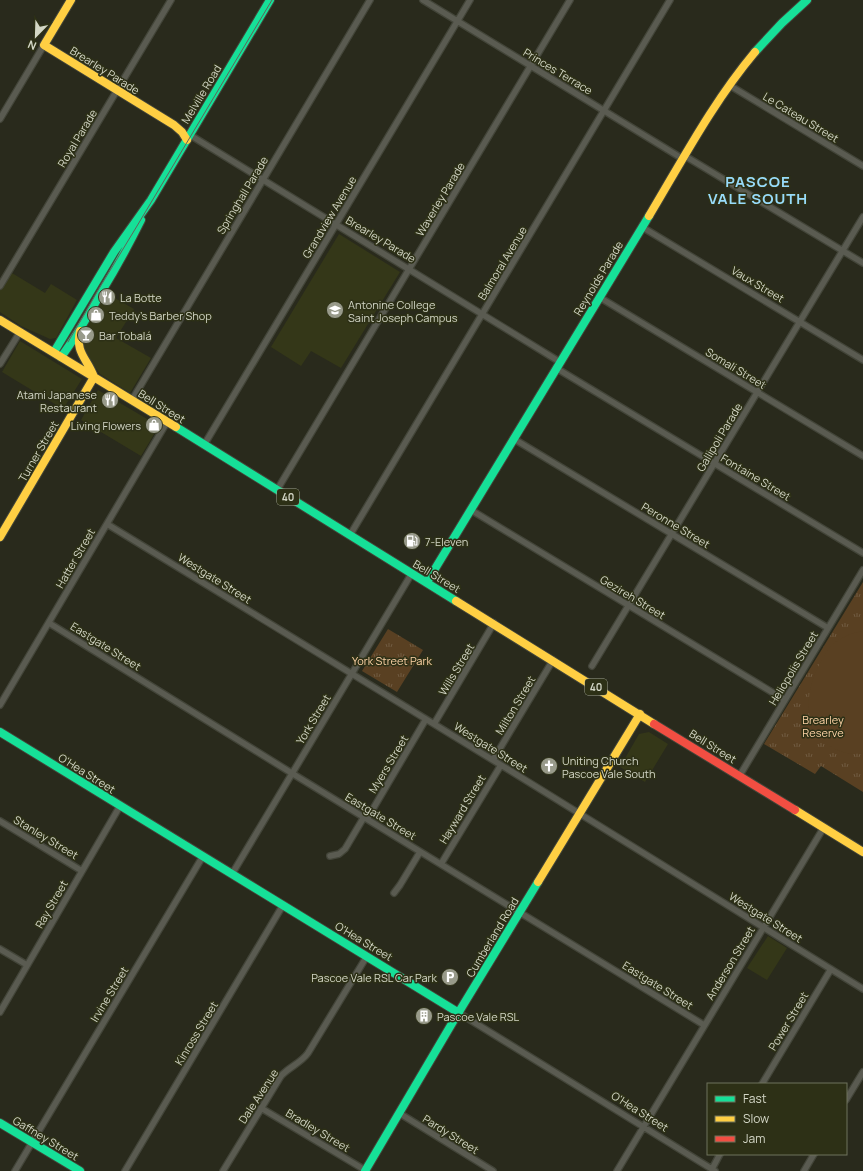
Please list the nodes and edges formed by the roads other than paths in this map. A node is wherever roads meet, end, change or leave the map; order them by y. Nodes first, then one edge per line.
1 (71, 0) edge
2 (171, 0) edge
3 (270, 0) edge
4 (370, 0) edge
5 (423, 0) edge
6 (470, 0) edge
7 (570, 0) edge
8 (670, 0) edge
9 (807, 0) edge
10 (458, 21) junction
11 (44, 45) junction
12 (531, 66) junction
13 (729, 85) junction
14 (117, 90) junction
15 (604, 111) junction
16 (0, 119) edge
17 (190, 135) junction
18 (684, 158) junction
19 (863, 166) edge
20 (263, 180) junction
21 (151, 200) junction
22 (863, 217) edge
23 (336, 224) junction
24 (642, 227) junction
25 (843, 251) junction
26 (863, 263) edge
27 (409, 269) junction
28 (0, 286) edge
29 (600, 297) junction
30 (482, 314) junction
31 (0, 320) edge
32 (800, 322) junction
33 (80, 331) junction
34 (20, 332) junction
35 (57, 354) junction
36 (863, 360) edge
37 (0, 364) edge
38 (558, 365) junction
39 (94, 377) junction
40 (757, 393) junction
41 (132, 400) junction
42 (167, 422) junction
43 (514, 439) junction
44 (204, 446) junction
45 (863, 456) edge
46 (715, 464) junction
47 (277, 490) junction
48 (471, 510) junction
49 (107, 524) junction
50 (350, 535) junction
51 (672, 535) junction
52 (0, 537) edge
53 (863, 553) edge
54 (863, 570) edge
55 (412, 573) junction
56 (427, 582) junction
57 (629, 606) junction
58 (49, 623) junction
59 (494, 623) junction
60 (828, 628) junction
61 (553, 660) junction
62 (592, 666) dead end
63 (352, 674) junction
64 (785, 700) junction
65 (0, 705) edge
66 (640, 714) junction
67 (426, 719) junction
68 (434, 724) junction
69 (0, 732) edge
70 (493, 760) junction
71 (501, 765) junction
72 (292, 773) junction
73 (740, 775) junction
74 (120, 806) junction
75 (579, 814) junction
76 (365, 818) junction
77 (0, 821) edge
78 (824, 827) junction
79 (420, 852) junction
80 (863, 852) edge
81 (203, 856) junction
82 (330, 856) dead end
83 (441, 864) junction
84 (82, 871) junction
85 (232, 874) junction
86 (394, 894) dead end
87 (283, 905) junction
88 (520, 912) junction
89 (764, 927) junction
90 (0, 949) edge
91 (366, 956) junction
92 (27, 965) junction
93 (831, 969) junction
94 (863, 989) edge
95 (0, 1012) edge
96 (459, 1013) junction
97 (704, 1025) junction
98 (863, 1072) edge
99 (763, 1083) edge
100 (847, 1098) edge
101 (261, 1108) junction
102 (399, 1113) junction
103 (0, 1123) edge
104 (643, 1127) junction
105 (32, 1142) junction
106 (720, 1155) edge
107 (813, 1155) edge
108 (365, 1170) edge
109 (714, 1170) edge
110 (15, 1171) edge
111 (80, 1171) edge
112 (125, 1171) edge
113 (223, 1171) edge
114 (493, 1171) edge
115 (617, 1171) edge
116 (804, 1171) edge

1 - 11 main road
2 - 14 street, Royal Parade
3 - 17 main road, Melville Road
4 - 20 street, Springhall Parade
5 - 10 street, Princes Terrace
6 - 10 street, Grandview Avenue
7 - 12 street, Waverley Parade
8 - 15 street, Balmoral Avenue
9 - 13 main road, Reynolds Parade
10 - 12 street, Princes Terrace
10 - 23 street, Grandview Avenue
11 - 14 main road, Brearley Parade
11 - 16 street
12 - 15 street, Princes Terrace
12 - 27 street, Waverley Parade
13 - 18 main road, Reynolds Parade
13 - 19 street, Le Cateau Street
14 - 17 main road, Brearley Parade
14 - 28 street, Royal Parade
15 - 18 street, Princes Terrace
15 - 30 street, Balmoral Avenue
17 - 20 street, Brearley Parade
17 - 21 main road, Melville Road
18 - 24 main road, Reynolds Parade
18 - 25 street, Princes Terrace
20 - 23 street, Brearley Parade
20 - 41 street, Springhall Parade
21 - 33 main road, Melville Road
21 - 35 main road, Melville Road
22 - 25 street, Gallipoli Parade
23 - 27 street, Brearley Parade
23 - 44 street, Grandview Avenue
24 - 29 main road, Reynolds Parade
24 - 32 street, Vaux Street
25 - 26 street, Princes Terrace
25 - 32 street, Gallipoli Parade
27 - 30 street, Brearley Parade
27 - 47 street, Waverley Parade
29 - 38 main road, Reynolds Parade
29 - 40 street, Somali Street
30 - 38 street, Brearley Parade
30 - 50 street, Balmoral Avenue
31 - 34 main road, Bell Street / 40
32 - 36 street, Vaux Street
32 - 40 street, Gallipoli Parade
33 - 35 main road, Melville Road
33 - 39 main road
34 - 35 main road, Bell Street / 40
34 - 37 street
35 - 39 main road, Bell Street / 40
38 - 43 main road, Reynolds Parade
38 - 46 street, Fontaine Street
39 - 41 main road, Bell Street / 40
39 - 52 main road, Turner Street
40 - 45 street, Somali Street
40 - 46 street, Gallipoli Parade
41 - 42 main road, Bell Street / 40
42 - 44 main road, Bell Street / 40
42 - 49 street, Hatter Street
43 - 48 main road, Reynolds Parade
43 - 51 street, Peronne Street
44 - 47 main road, Bell Street / 40
46 - 51 street, Gallipoli Parade
46 - 53 street, Fontaine Street
47 - 50 main road, Bell Street / 40
48 - 56 main road, Reynolds Parade
48 - 57 street, Gezireh Street
49 - 58 street, Hatter Street
49 - 63 street, Westgate Street
50 - 55 main road, Bell Street / 40
51 - 57 street, Gallipoli Parade
51 - 60 street, Peronne Street
54 - 60 street, Heliopolis Street
55 - 56 main road, Bell Street / 40
55 - 63 street, York Street
56 - 59 main road, Bell Street / 40
57 - 62 street, Gallipoli Parade
57 - 64 street, Gezireh Street
58 - 65 street, Hatter Street
58 - 72 street, Eastgate Street
59 - 61 main road, Bell Street / 40
59 - 68 street, Wills Street
60 - 64 street, Heliopolis Street
61 - 66 main road, Bell Street / 40
61 - 70 street, Milton Street
63 - 67 street, Westgate Street
63 - 72 street, York Street
64 - 73 street, Heliopolis Street
66 - 73 main road, Bell Street / 40
66 - 75 main road, Cumberland Road
67 - 68 street, Westgate Street
67 - 76 street, Myers Street
68 - 70 street, Westgate Street
69 - 74 main road, O'Hea Street
70 - 71 street, Westgate Street
71 - 75 street, Westgate Street
71 - 83 street, Hayward Street
72 - 76 street, Eastgate Street
72 - 85 street, York Street
73 - 78 main road, Bell Street / 40
74 - 81 main road, O'Hea Street
74 - 84 street, Ray Street
75 - 88 main road, Cumberland Road
75 - 89 street, Westgate Street
76 - 79 street, Eastgate Street
76 - 82 street, Myers Street
77 - 84 street, Stanley Street
78 - 80 main road, Bell Street / 40
78 - 89 street, Anderson Street
79 - 83 street, Eastgate Street
79 - 86 street
81 - 85 main road, O'Hea Street
81 - 105 street, Irvine Street
83 - 88 street, Eastgate Street
84 - 92 street, Ray Street
85 - 87 main road, O'Hea Street
87 - 91 main road, O'Hea Street
87 - 112 street, Kinross Street
88 - 96 main road, Cumberland Road
88 - 97 street, Eastgate Street
89 - 93 street, Westgate Street
89 - 97 street, Anderson Street
90 - 92 street
91 - 96 main road, O'Hea Street
91 - 101 street, Dale Avenue
92 - 95 street, Ray Street
93 - 94 street, Westgate Street
93 - 99 street, Power Street
96 - 102 main road, Cumberland Road
96 - 104 street, O'Hea Street
97 - 104 street, Anderson Street
98 - 100 street
101 - 108 street, Bradley Street
101 - 113 street, Dale Avenue
102 - 108 main road, Cumberland Road
102 - 114 street, Pardy Street
103 - 105 main road, Gaffney Street
104 - 109 street, O'Hea Street
104 - 115 street, Anderson Street
105 - 110 street, Irvine Street
105 - 111 main road, Gaffney Street
106 - 109 street
107 - 116 street

